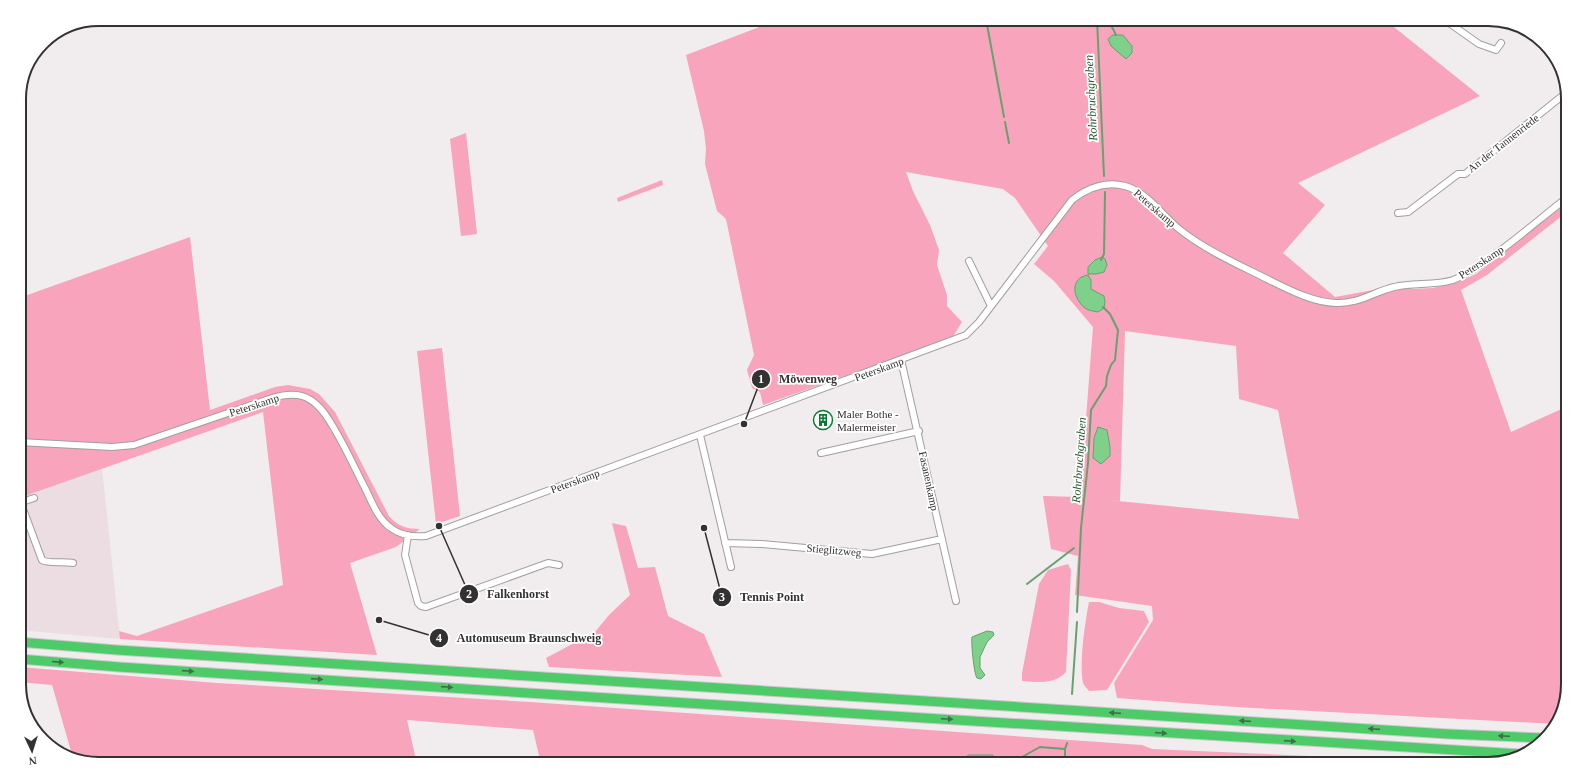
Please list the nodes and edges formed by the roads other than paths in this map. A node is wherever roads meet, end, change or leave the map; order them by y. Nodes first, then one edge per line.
1 (1453, 26) edge
2 (1501, 44) dead end
3 (1561, 97) edge
4 (1561, 203) edge
5 (1398, 213) dead end
6 (969, 261) dead end
7 (991, 306) junction
8 (902, 360) junction
9 (919, 432) junction
10 (700, 434) junction
11 (26, 442) edge
12 (821, 453) dead end
13 (34, 498) dead end
14 (26, 501) edge
15 (26, 516) edge
16 (408, 535) junction
17 (942, 539) junction
18 (725, 543) junction
19 (73, 563) dead end
20 (559, 565) dead end
21 (731, 567) dead end
22 (956, 601) dead end
23 (26, 643) edge
24 (26, 660) edge
25 (1537, 738) edge
26 (1511, 753) edge

1 - 2 street
3 - 5 street, An der Tannenriede
4 - 7 street, Peterskamp
6 - 7 street
7 - 8 street, Peterskamp
8 - 9 street, Fasanenkamp
8 - 10 street, Peterskamp
9 - 12 street
9 - 17 street, Fasanenkamp
10 - 16 street, Peterskamp
10 - 18 street
11 - 16 street, Peterskamp
13 - 14 street
15 - 19 street
16 - 20 street
17 - 18 street, Stieglitzweg
17 - 22 street, Fasanenkamp
18 - 21 street
25 -> 23 highway
24 -> 26 highway

